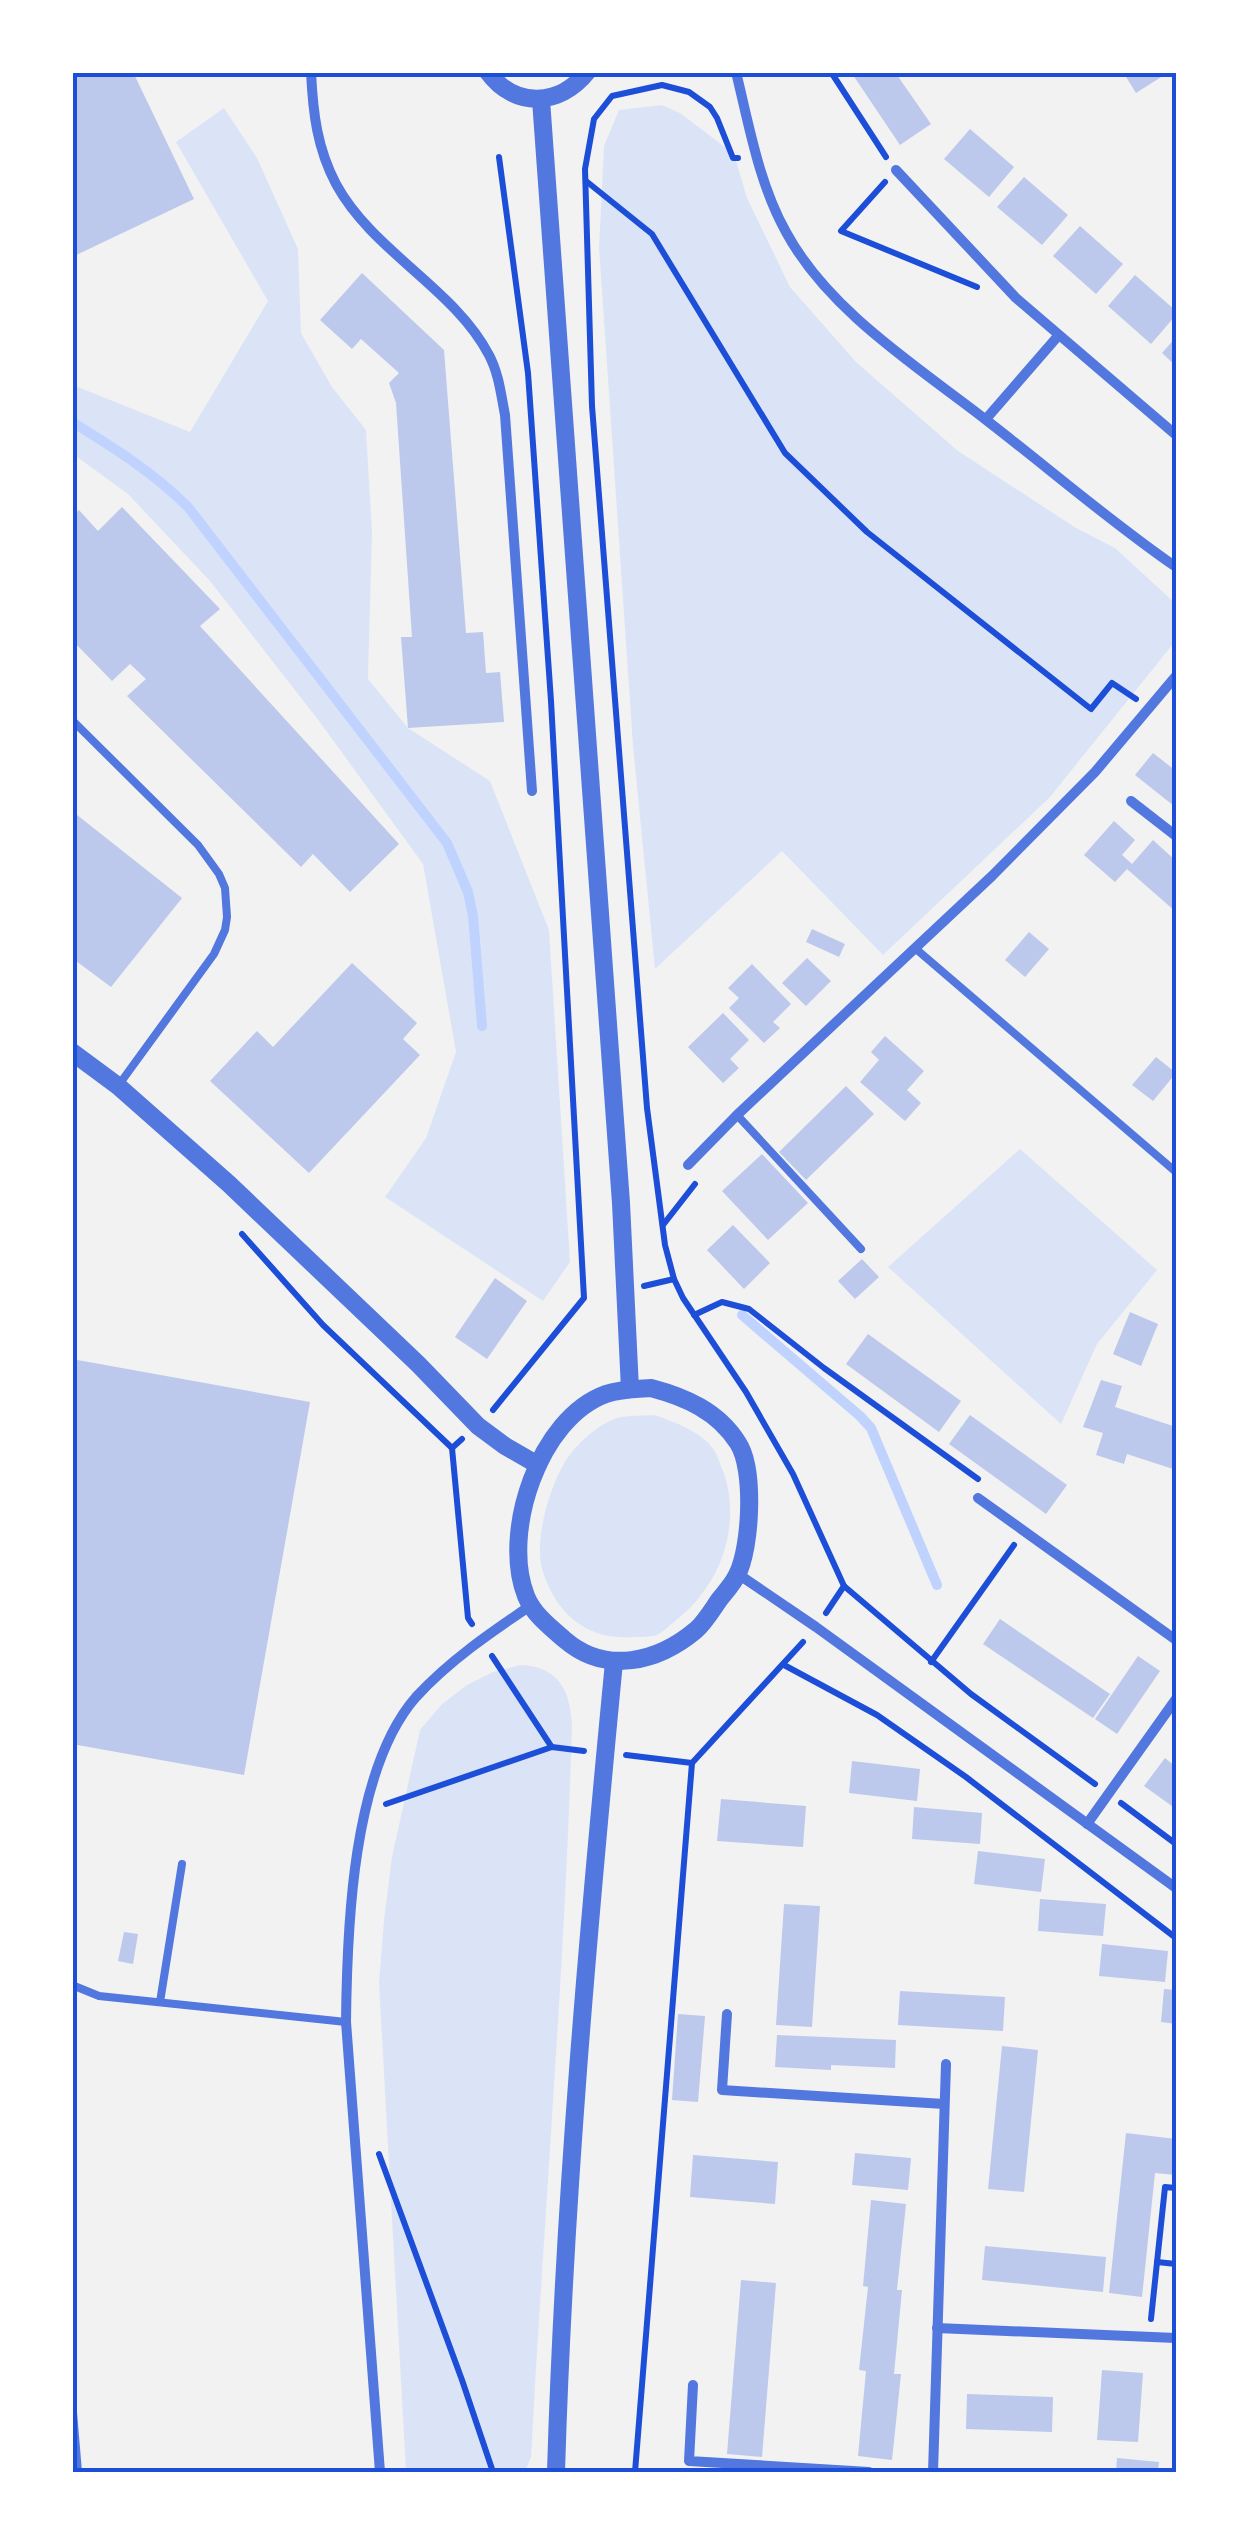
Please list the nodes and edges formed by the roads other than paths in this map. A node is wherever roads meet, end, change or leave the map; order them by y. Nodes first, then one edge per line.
1 (311, 72) edge
2 (488, 72) edge
3 (587, 72) edge
4 (736, 72) edge
5 (541, 100) junction
6 (896, 170) road end
7 (1058, 336) junction
8 (986, 420) junction
9 (1176, 435) edge
10 (1176, 568) edge
11 (1176, 676) edge
12 (72, 720) edge
13 (532, 790) dead end
14 (1131, 801) dead end
15 (1176, 836) edge
16 (916, 949) junction
17 (72, 1052) edge
18 (118, 1086) junction
19 (737, 1114) junction
20 (688, 1165) road end
21 (1176, 1172) edge
22 (861, 1250) dead end
23 (630, 1389) junction
24 (538, 1465) junction
25 (978, 1498) road end
26 (738, 1574) junction
27 (530, 1606) junction
28 (1176, 1640) edge
29 (614, 1662) junction
30 (1176, 1699) edge
31 (1087, 1824) junction
32 (182, 1864) dead end
33 (1176, 1888) edge
34 (72, 1985) edge
35 (160, 2002) junction
36 (727, 2014) dead end
37 (346, 2022) junction
38 (946, 2064) dead end
39 (944, 2104) junction
40 (937, 2328) junction
41 (1176, 2338) edge
42 (694, 2385) dead end
43 (72, 2400) edge
44 (78, 2472) edge
45 (380, 2472) edge
46 (556, 2472) edge
47 (869, 2472) edge
48 (933, 2472) edge

1 - 13 street
2 - 5 street
3 - 5 street
4 - 8 street
5 - 23 street
6 - 7 street
7 - 8 street
7 - 9 street
8 - 10 street
11 - 16 street
12 - 18 lane
14 - 15 street
16 - 19 street
16 - 21 lane
17 - 18 street
18 - 24 street
19 - 20 street
19 - 22 lane
23 - 24 street
23 - 26 street
24 - 27 street
25 - 28 street
26 - 29 street
26 - 31 street
27 - 29 street
27 - 37 street
29 - 46 street
30 - 31 street
31 - 33 street
32 - 35 lane
34 - 35 lane
35 - 37 lane
36 - 39 street
37 - 45 street
38 - 39 street
39 - 40 street
40 - 41 street
40 - 48 street
42 - 47 street
43 - 44 lane

